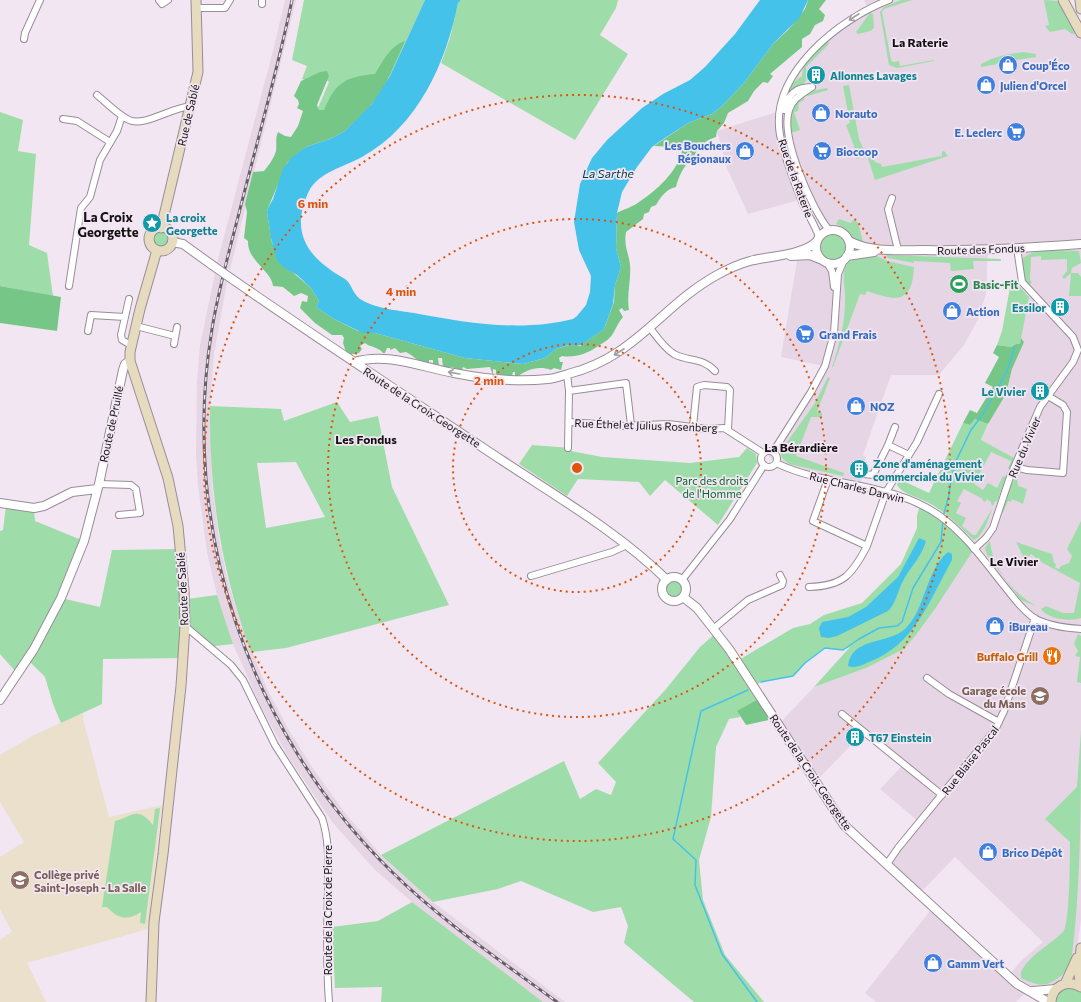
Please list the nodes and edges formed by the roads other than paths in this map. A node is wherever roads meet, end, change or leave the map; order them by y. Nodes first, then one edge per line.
1 (40, 0) edge
2 (159, 0) edge
3 (168, 0) edge
4 (230, 0) edge
5 (889, 0) edge
6 (1062, 0) edge
7 (1080, 0) edge
8 (196, 4) edge
9 (1081, 9) edge
10 (1081, 33) edge
11 (24, 39) dead end
12 (97, 95) dead end
13 (191, 106) junction
14 (122, 116) junction
15 (63, 119) dead end
16 (784, 139) dead end
17 (110, 142) junction
18 (892, 198) dead end
19 (161, 228) junction
20 (830, 230) junction
21 (818, 240) junction
22 (849, 241) junction
23 (172, 242) junction
24 (1081, 245) edge
25 (1017, 248) junction
26 (157, 250) junction
27 (898, 250) junction
28 (907, 250) junction
29 (769, 257) junction
30 (846, 258) junction
31 (824, 261) junction
32 (69, 286) dead end
33 (129, 299) dead end
34 (837, 307) junction
35 (125, 317) junction
36 (136, 326) junction
37 (178, 327) dead end
38 (650, 328) junction
39 (88, 331) dead end
40 (175, 336) junction
41 (174, 344) dead end
42 (131, 345) junction
43 (130, 361) junction
44 (354, 362) junction
45 (715, 370) dead end
46 (567, 374) junction
47 (569, 391) junction
48 (939, 394) dead end
49 (1048, 396) junction
50 (569, 422) junction
51 (630, 425) junction
52 (693, 426) junction
53 (895, 427) dead end
54 (728, 429) junction
55 (888, 445) junction
56 (568, 448) dead end
57 (773, 452) junction
58 (763, 453) junction
59 (909, 455) junction
60 (776, 463) junction
61 (764, 465) junction
62 (1015, 467) junction
63 (864, 474) dead end
64 (828, 479) junction
65 (98, 487) junction
66 (886, 492) junction
67 (0, 503) edge
68 (119, 515) dead end
69 (627, 545) junction
70 (867, 546) junction
71 (974, 549) junction
72 (780, 575) dead end
73 (531, 576) dead end
74 (667, 580) junction
75 (682, 580) junction
76 (809, 587) dead end
77 (683, 597) junction
78 (1035, 618) junction
79 (185, 626) junction
80 (713, 629) junction
81 (1081, 629) edge
82 (927, 678) dead end
83 (0, 700) edge
84 (842, 714) dead end
85 (999, 722) junction
86 (942, 795) junction
87 (886, 864) junction
88 (1081, 950) edge
89 (1065, 984) junction
90 (1081, 986) edge
91 (1056, 989) junction
92 (1032, 991) junction
93 (151, 1002) edge
94 (329, 1002) edge
95 (1050, 1002) edge

1 - 11 street
2 - 3 street
4 - 8 street
5 -> 21 street, Rue de la Raterie
6 - 10 main road
7 - 9 main road
8 - 13 main road, Rue de Sablé
12 - 14 street
13 - 14 street
13 - 19 main road, Rue de Sablé
14 - 17 street
15 - 17 street
16 - 20 street, Rue de la Raterie
17 - 32 street
18 - 27 street
19 - 23 main road
19 - 26 main road
20 - 21 street
20 - 22 street
21 - 29 street
21 - 31 street
22 - 27 street, Route des Fondus
22 - 30 street
23 - 26 main road
23 - 44 street, Route de la Croix Georgette, bridge
24 - 25 street, Route des Fondus
25 - 28 street, Route des Fondus
25 - 49 street, Rue du Vivier
26 - 36 main road, Route de Sablé
27 - 28 street, Route des Fondus
28 - 30 street, Route des Fondus
29 - 31 street
29 - 38 street
30 - 31 street
30 - 34 street
31 - 34 street
33 - 35 street
34 - 57 street
35 - 39 street
35 - 42 street
36 - 40 street
36 - 42 main road, Route de Sablé
37 - 40 street
38 - 45 street
38 -> 46 street
40 - 41 street
42 - 43 main road, Route de Sablé
43 - 65 street, Route de Pruillé
43 - 79 main road, Route de Sablé
46 -> 44 street
44 - 69 street, Route de la Croix Georgette
46 - 47 street, Rue Éthel et Julius Rosenberg
47 - 50 street, Rue Éthel et Julius Rosenberg
47 - 51 street
48 - 59 street
49 - 62 street, Rue du Vivier
49 - 62 street
50 - 51 street, Rue Éthel et Julius Rosenberg
50 - 56 street, Rue Éthel et Julius Rosenberg
51 - 52 street, Rue Éthel et Julius Rosenberg
52 - 54 street, Rue Éthel et Julius Rosenberg
52 - 54 street
53 - 55 street
54 - 58 street, Rue Éthel et Julius Rosenberg
55 - 59 street
55 - 63 street
57 - 58 street
57 - 60 street
58 - 61 street
59 - 66 street
60 - 61 street
60 - 64 street, Rue Charles Darwin
61 - 75 street
62 - 71 street, Rue du Vivier
64 - 66 street, Rue Charles Darwin
64 - 70 street
65 - 67 street
65 - 68 street
65 - 83 street, Route de Pruillé
66 - 70 street
66 - 71 street, Rue Charles Darwin
69 - 73 street
69 - 74 street, Route de la Croix Georgette
70 - 76 street
71 - 78 street, Rue Charles Darwin
72 - 80 street
74 - 75 street
74 - 77 street
75 - 77 street
77 - 80 street, Route de la Croix Georgette
78 - 81 street, Rue Charles Darwin
78 - 85 street, Rue Blaise Pascal
79 - 93 main road, Route de Sablé
79 - 94 street, Route de la Croix de Pierre
80 - 87 street, Route de la Croix Georgette
82 - 85 street
84 - 86 street
85 - 86 street, Rue Blaise Pascal
86 - 87 street, Rue Blaise Pascal
87 - 92 street, Route de la Croix Georgette
88 - 89 main road
88 - 90 main road
89 - 90 main road
89 - 91 main road
91 - 92 street
91 - 95 main road
92 - 95 street, Route de la Croix Georgette

